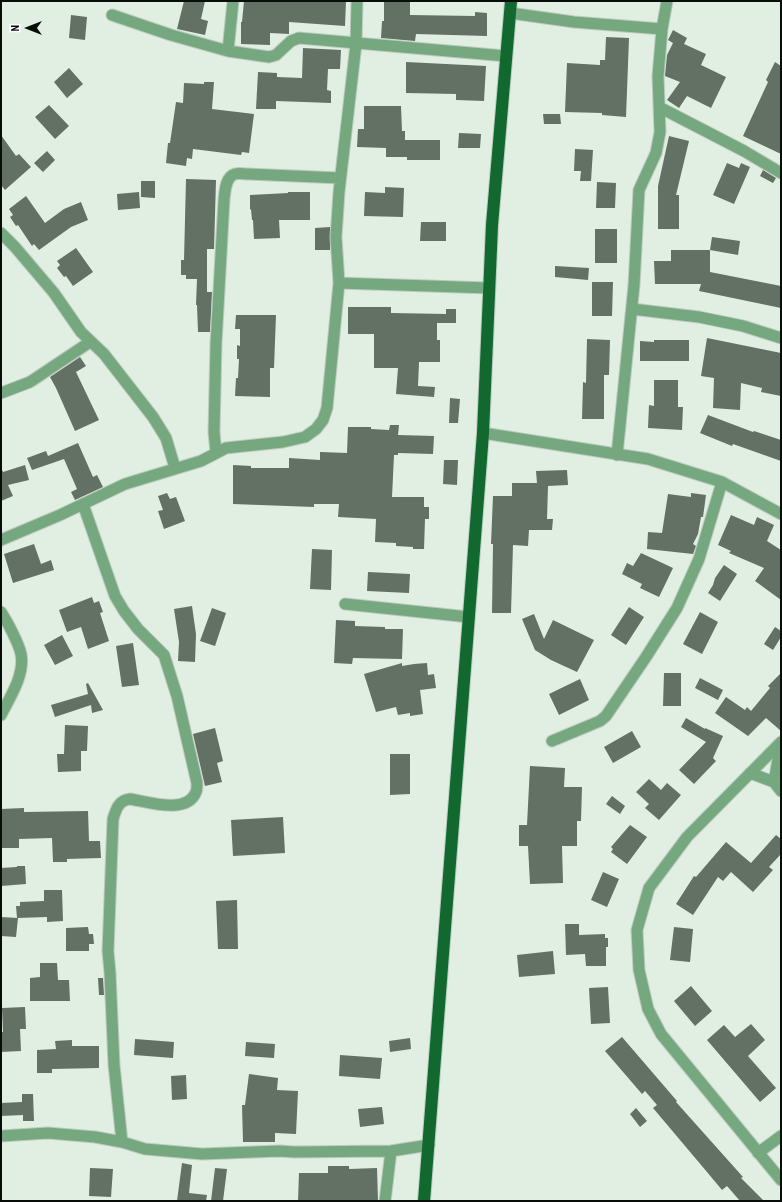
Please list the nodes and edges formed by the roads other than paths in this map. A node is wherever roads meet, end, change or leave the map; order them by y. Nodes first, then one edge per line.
1 (233, 1) edge
2 (357, 1) edge
3 (666, 1) edge
4 (510, 7) edge
5 (112, 15) dead end
6 (662, 29) junction
7 (356, 44) junction
8 (228, 51) junction
9 (506, 56) junction
10 (659, 107) junction
11 (781, 173) edge
12 (340, 178) junction
13 (1, 233) edge
14 (339, 283) junction
15 (489, 288) junction
16 (632, 309) junction
17 (781, 338) edge
18 (90, 342) junction
19 (1, 394) edge
20 (482, 433) junction
21 (216, 453) junction
22 (618, 455) junction
23 (175, 468) junction
24 (722, 482) junction
25 (83, 504) junction
26 (781, 514) edge
27 (1, 540) edge
28 (345, 604) dead end
29 (1, 612) edge
30 (469, 617) junction
31 (1, 715) edge
32 (552, 741) dead end
33 (781, 742) edge
34 (750, 773) junction
35 (774, 782) junction
36 (781, 791) edge
37 (1, 1136) edge
38 (781, 1136) edge
39 (122, 1142) junction
40 (429, 1145) junction
41 (391, 1151) junction
42 (758, 1152) junction
43 (781, 1180) edge
44 (386, 1201) edge
45 (424, 1201) edge

1 - 8 street
2 - 7 street
3 - 6 street
4 - 6 street
4 - 9 main road
5 - 8 street
6 - 10 street
7 - 8 street
7 - 9 street
7 - 12 street
9 - 15 main road
10 - 11 street
10 - 16 street
12 - 14 street
12 - 21 street
13 - 18 street
14 - 15 street
14 - 21 street
15 - 20 main road
16 - 17 street
16 - 22 street
18 - 19 street
18 - 23 street
20 - 22 street
20 - 30 main road
21 - 23 street
22 - 24 street
23 - 25 street
24 - 26 street
24 - 32 street
25 - 27 street
25 - 39 street
28 - 30 street
29 - 31 street
30 - 40 main road
33 - 34 street
33 - 35 street
34 - 35 street
34 - 42 street
35 - 36 street
37 - 39 street
38 - 42 street
39 - 41 street
40 - 41 street
40 - 45 main road
41 - 44 street
42 - 43 street

